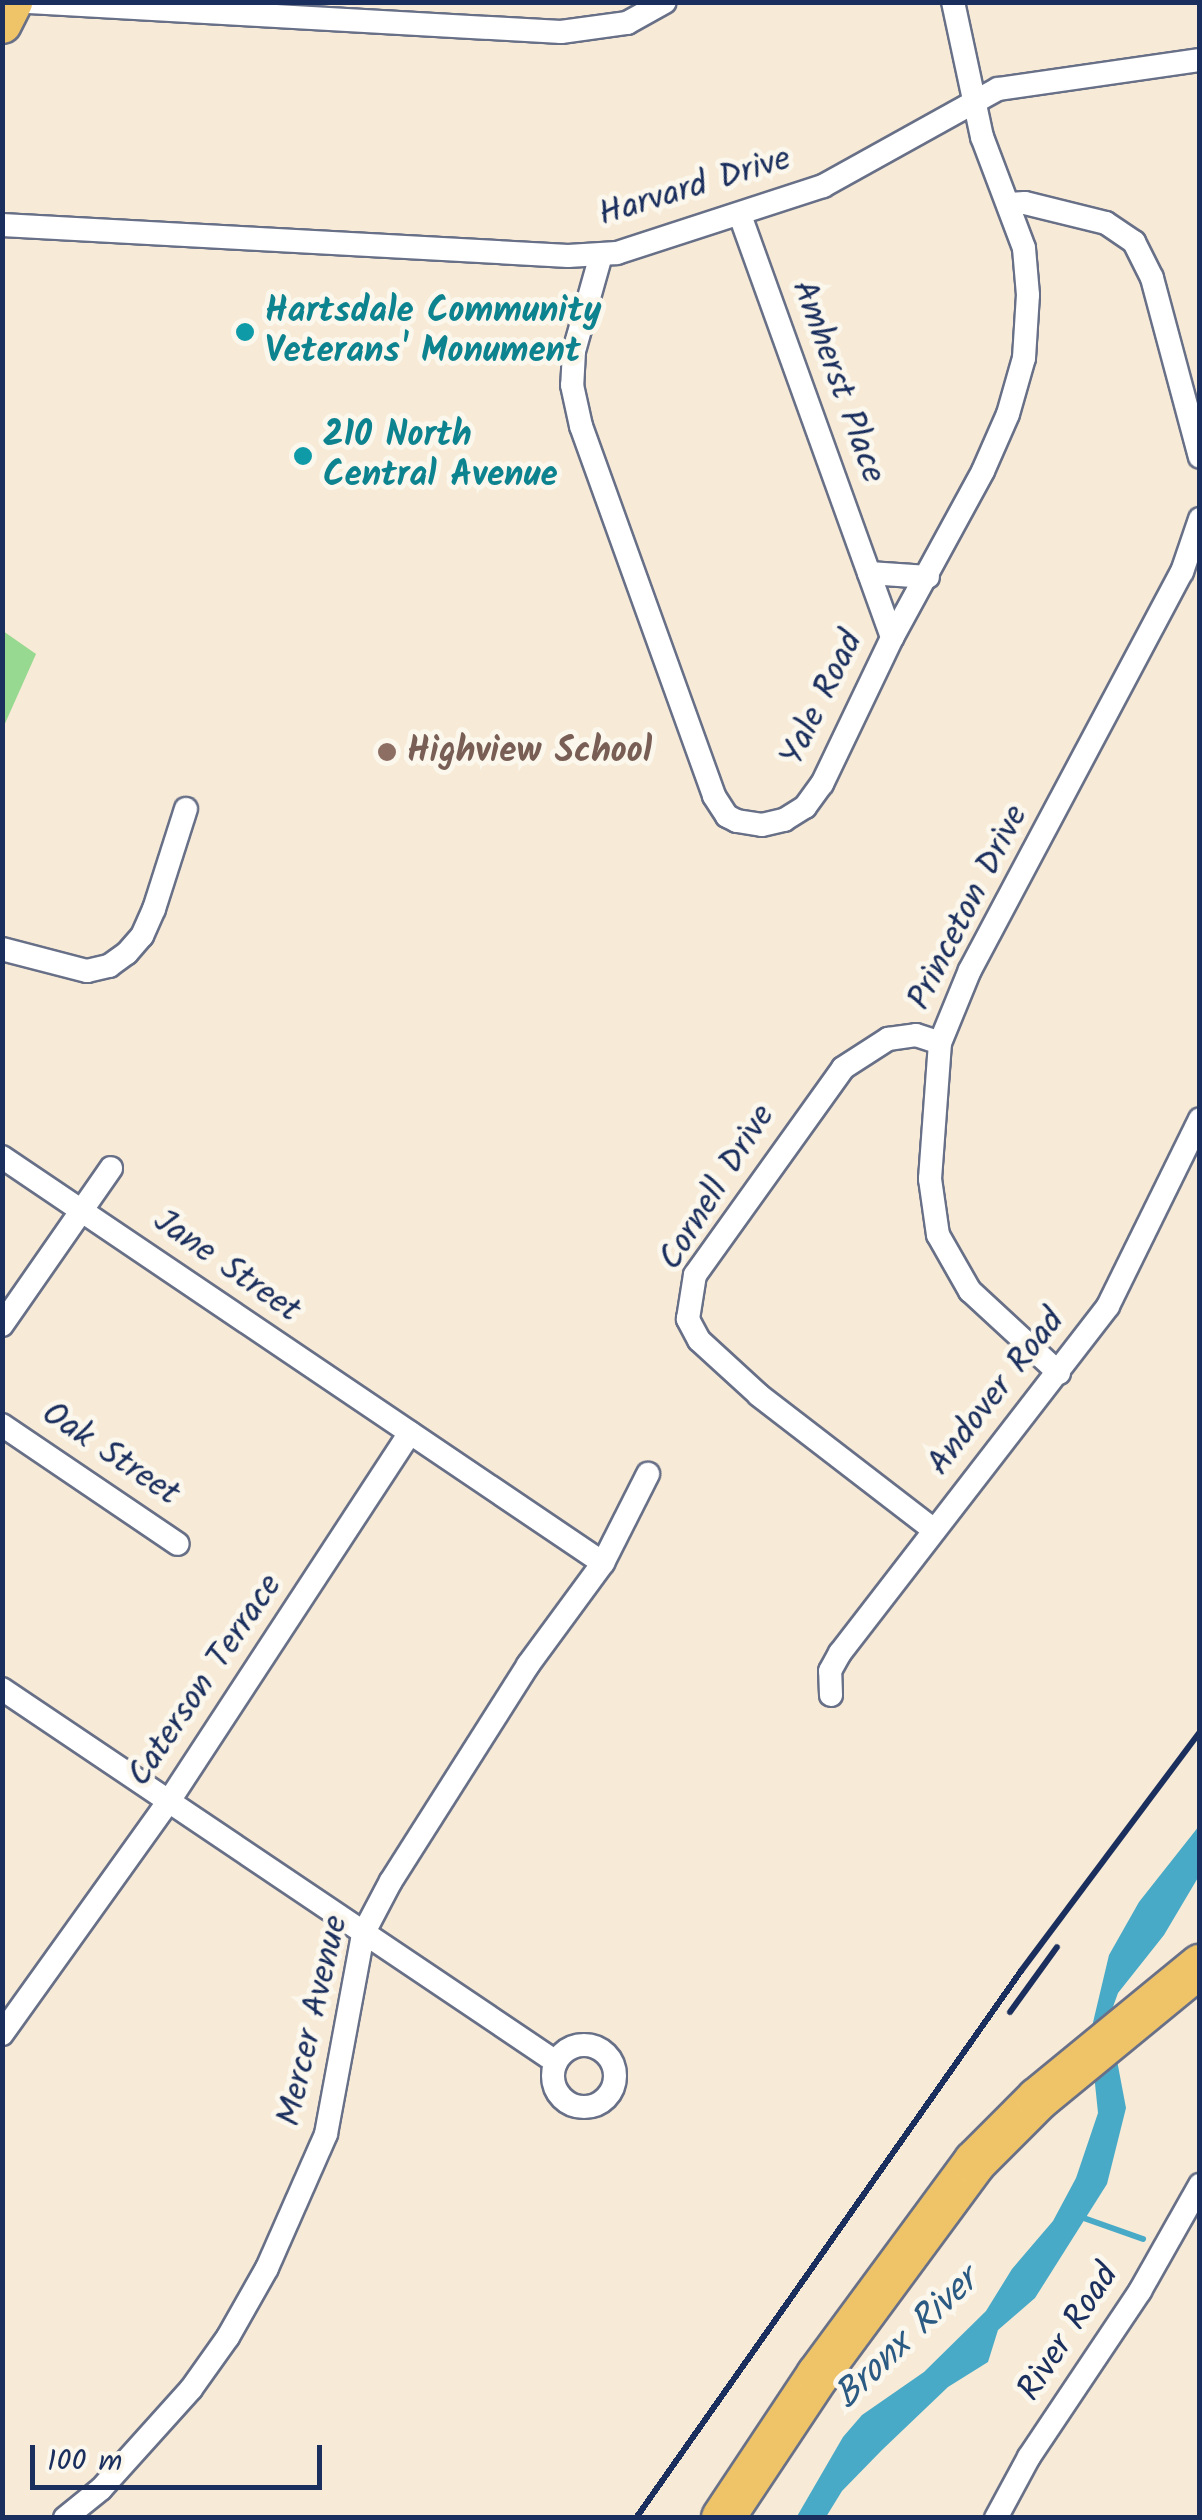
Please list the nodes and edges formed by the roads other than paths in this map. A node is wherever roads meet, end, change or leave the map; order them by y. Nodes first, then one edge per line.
1 (13, 2) edge
2 (28, 2) edge
3 (664, 2) edge
4 (953, 2) edge
5 (2, 24) edge
6 (1200, 60) edge
7 (975, 100) junction
8 (1010, 204) junction
9 (740, 215) junction
10 (2, 226) edge
11 (600, 254) junction
12 (1200, 457) edge
13 (1200, 519) edge
14 (869, 573) junction
15 (928, 576) junction
16 (892, 638) junction
17 (186, 809) dead end
18 (2, 949) edge
19 (940, 1044) junction
20 (1200, 1119) edge
21 (2, 1157) edge
22 (111, 1168) dead end
23 (80, 1209) junction
24 (2, 1325) edge
25 (1058, 1373) junction
26 (2, 1425) edge
27 (410, 1432) junction
28 (648, 1474) dead end
29 (934, 1530) junction
30 (178, 1544) dead end
31 (603, 1562) junction
32 (2, 1689) edge
33 (831, 1695) dead end
34 (168, 1801) junction
35 (362, 1934) junction
36 (1200, 1966) edge
37 (1200, 1991) edge
38 (2, 2034) edge
39 (556, 2062) dead end
40 (1103, 2062) junction
41 (1200, 2185) edge
42 (65, 2518) edge
43 (723, 2518) edge
44 (749, 2518) edge
45 (996, 2518) edge

1 - 5 main road
2 - 3 street
4 - 7 street, Yale Road
6 - 7 street, Harvard Drive
7 - 8 street, Yale Road
7 - 9 street, Harvard Drive
8 - 12 street
8 - 15 street, Yale Road
9 - 11 street, Harvard Drive
9 - 14 street, Amherst Place
10 - 11 street, Harvard Drive
11 - 16 street, Yale Road
13 - 19 street, Princeton Drive
14 - 15 street
14 - 16 street, Amherst Place
15 - 16 street, Yale Road
17 - 18 street
19 - 25 street, Princeton Drive
19 - 29 street, Cornell Drive
20 - 25 street, Andover Road
21 - 23 street, Jane Street
22 - 23 street
23 - 24 street
23 - 27 street, Jane Street
25 - 29 street, Andover Road
26 - 30 street, Oak Street
27 - 31 street
27 - 34 street, Caterson Terrace
28 - 31 street, Mercer Avenue
29 - 33 street, Andover Road
31 - 35 street, Mercer Avenue
32 - 34 street
34 - 35 street
34 - 38 street, Caterson Terrace
35 - 39 street
35 - 42 street, Mercer Avenue
36 - 40 highway
37 - 40 highway
40 - 43 highway
40 - 44 highway
41 - 45 street, River Road

